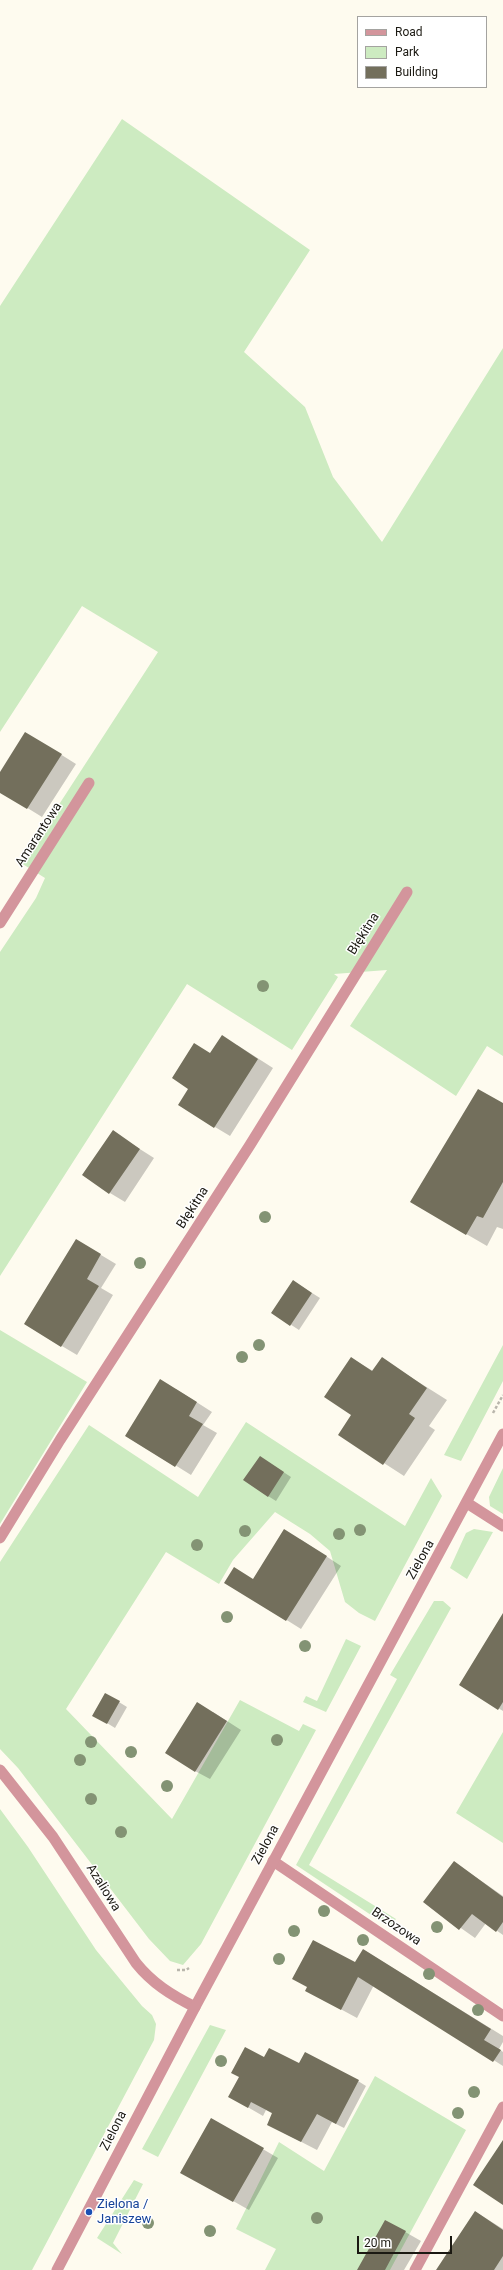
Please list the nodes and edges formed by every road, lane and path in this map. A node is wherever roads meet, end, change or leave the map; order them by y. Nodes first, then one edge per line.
1 (89, 783) dead end
2 (407, 892) dead end
3 (0, 922) edge
4 (503, 1395) edge
5 (492, 1416) dead end
6 (503, 1434) edge
7 (467, 1503) junction
8 (503, 1526) edge
9 (0, 1538) edge
10 (0, 1770) edge
11 (273, 1861) junction
12 (191, 1966) dead end
13 (174, 1970) dead end
14 (195, 2007) junction
15 (503, 2016) edge
16 (503, 2107) edge
17 (57, 2270) edge
18 (415, 2270) edge

1 - 3 street, Amarantowa
2 - 9 street, Błękitna
4 - 5 path
6 - 7 street, Zielona
7 - 8 street
7 - 11 street, Zielona
10 - 14 street, Azaliowa
11 - 14 street, Zielona
11 - 15 street, Brzozowa
12 - 13 path
14 - 17 street, Zielona
16 - 18 street

